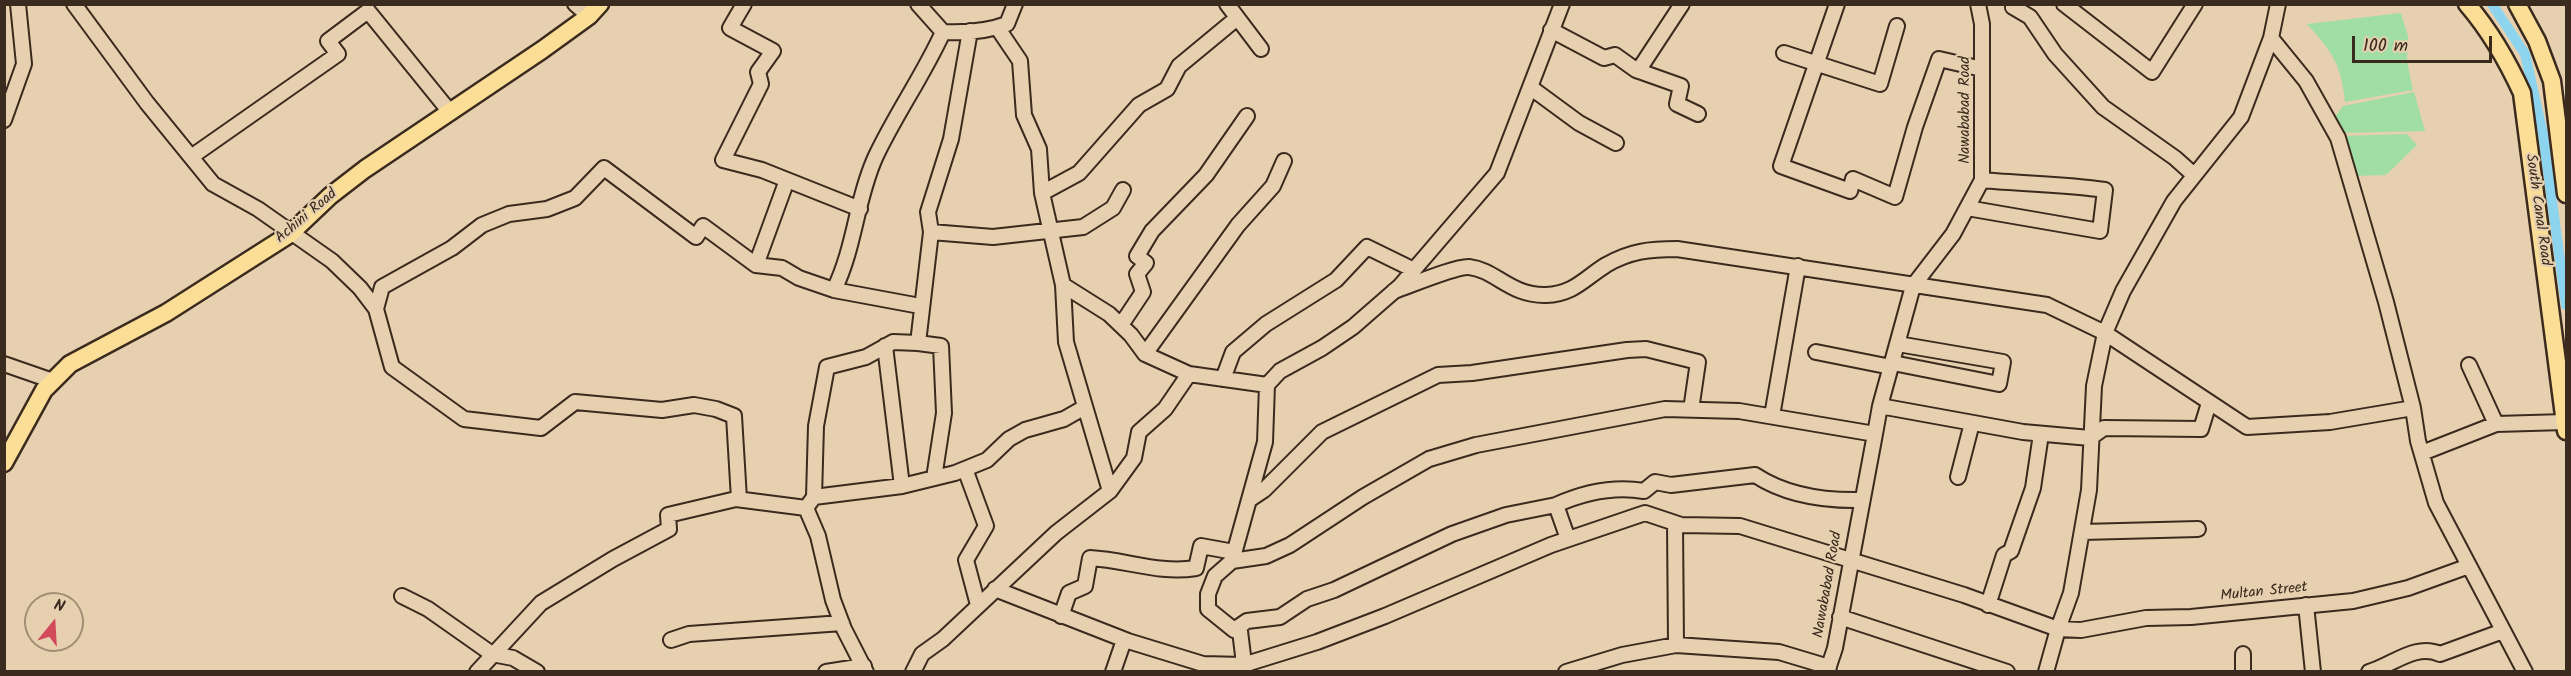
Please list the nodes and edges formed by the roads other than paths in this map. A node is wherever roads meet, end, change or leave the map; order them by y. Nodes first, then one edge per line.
1 (18, 4) edge
2 (74, 4) edge
3 (575, 4) edge
4 (744, 4) edge
5 (918, 4) edge
6 (1015, 4) edge
7 (1227, 4) edge
8 (1562, 4) edge
9 (1682, 4) edge
10 (1837, 4) edge
11 (1978, 4) edge
12 (2014, 4) edge
13 (2064, 4) edge
14 (2195, 4) edge
15 (2278, 4) edge
16 (2467, 4) edge
17 (2517, 4) edge
18 (595, 10) edge
19 (1238, 18) junction
20 (1897, 26) dead end
21 (997, 27) junction
22 (1551, 30) junction
23 (970, 31) junction
24 (942, 32) junction
25 (2271, 38) junction
26 (1261, 50) dead end
27 (1784, 53) dead end
28 (1816, 65) junction
29 (1982, 69) junction
30 (1638, 71) junction
31 (1530, 87) junction
32 (450, 112) junction
33 (1698, 114) dead end
34 (1247, 116) dead end
35 (4, 120) edge
36 (1616, 143) dead end
37 (191, 157) junction
38 (1284, 161) dead end
39 (2194, 175) junction
40 (787, 180) junction
41 (1982, 180) junction
42 (1123, 190) dead end
43 (1042, 193) junction
44 (2566, 194) edge
45 (1967, 208) junction
46 (860, 209) junction
47 (931, 232) junction
48 (1049, 232) junction
49 (290, 234) junction
50 (756, 265) junction
51 (1798, 266) junction
52 (1414, 270) junction
53 (1063, 285) junction
54 (1913, 286) junction
55 (834, 290) junction
56 (1394, 291) junction
57 (921, 306) junction
58 (376, 309) junction
59 (1121, 326) junction
60 (2105, 333) junction
61 (918, 343) junction
62 (1898, 344) junction
63 (885, 346) junction
64 (1816, 352) dead end
65 (1145, 354) junction
66 (4, 364) edge
67 (1892, 365) junction
68 (2469, 365) dead end
69 (1189, 374) junction
70 (1223, 379) junction
71 (53, 381) junction
72 (1266, 385) junction
73 (2209, 403) junction
74 (1085, 406) junction
75 (1880, 406) junction
76 (2413, 408) junction
77 (1690, 410) junction
78 (1772, 416) junction
79 (1972, 423) junction
80 (2496, 424) junction
81 (2566, 426) edge
82 (1875, 434) junction
83 (2041, 434) junction
84 (2090, 438) junction
85 (2422, 453) junction
86 (6, 455) edge
87 (964, 469) junction
88 (1958, 477) dead end
89 (934, 478) junction
90 (902, 486) junction
91 (1110, 491) junction
92 (739, 499) junction
93 (1249, 500) junction
94 (1862, 500) junction
95 (810, 502) junction
96 (1556, 505) junction
97 (1675, 523) junction
98 (2198, 529) dead end
99 (2082, 532) junction
100 (1568, 539) junction
101 (1233, 557) junction
102 (1850, 561) junction
103 (2469, 566) junction
104 (995, 589) junction
105 (402, 596) dead end
106 (1988, 604) junction
107 (978, 605) junction
108 (2306, 605) junction
109 (1061, 616) junction
110 (1840, 617) junction
111 (842, 623) junction
112 (2058, 628) junction
113 (1234, 630) junction
114 (2503, 630) junction
115 (671, 640) dead end
116 (1124, 640) junction
117 (1676, 645) junction
118 (492, 654) junction
119 (2243, 654) dead end
120 (1965, 658) junction
121 (1244, 668) edge
122 (865, 669) edge
123 (1828, 669) edge
124 (477, 672) edge
125 (537, 672) edge
126 (825, 672) edge
127 (913, 672) edge
128 (1113, 672) edge
129 (1566, 672) edge
130 (1960, 672) edge
131 (2007, 672) edge
132 (2046, 672) edge
133 (2243, 672) edge
134 (2313, 672) edge
135 (2369, 672) edge
136 (2525, 672) edge

1 - 35 street
2 - 37 street
3 - 18 street
4 - 40 street
5 - 24 street
6 - 21 street
7 - 19 street
8 - 22 street
9 - 30 street
10 - 28 street
11 - 29 street, Nawababad Road
12 - 39 street
13 - 14 street
15 - 25 street
16 - 81 main road, South Canal Road
17 - 44 main road
18 - 32 main road, Achini Road
19 - 26 street
19 - 43 street
20 - 28 street
21 - 23 street
21 - 43 street
22 - 30 street
22 - 31 street
23 - 24 street
23 - 47 street
24 - 46 street
25 - 39 street
25 - 76 street
27 - 28 street
28 - 29 street
29 - 41 street, Nawababad Road
30 - 33 street
31 - 36 street
31 - 52 street
32 - 37 street
32 - 49 main road, Achini Road
34 - 59 street
37 - 49 street
38 - 65 street
39 - 60 street
40 - 46 street
40 - 50 street
41 - 45 street, Nawababad Road
41 - 45 street
42 - 48 street
43 - 48 street
45 - 54 street, Nawababad Road
46 - 55 street
47 - 48 street
47 - 57 street
48 - 53 street
49 - 58 street
49 - 71 main road, Achini Road
50 - 55 street
50 - 58 street
51 - 54 street
51 - 56 street
51 - 78 street
52 - 56 street
52 - 70 street
53 - 59 street
53 - 74 street
54 - 60 street
54 - 62 street, Nawababad Road
55 - 57 street
56 - 72 street
57 - 61 street
58 - 92 street
59 - 65 street
60 - 73 street
60 - 84 street
61 - 63 street
61 - 89 street
62 - 67 street, Nawababad Road
62 - 67 street
63 - 90 street
63 - 95 street
64 - 67 street
65 - 69 street
66 - 71 street
67 - 75 street, Nawababad Road
68 - 80 street
69 - 70 street
69 - 91 street
70 - 72 street
71 - 86 main road, Achini Road
72 - 93 street
73 - 76 street
73 - 84 street
74 - 87 street
74 - 91 street
75 - 79 street
75 - 82 street, Nawababad Road
76 - 85 street
77 - 78 street
77 - 93 street
77 - 101 street
78 - 82 street
79 - 83 street
79 - 88 street
80 - 81 street
80 - 85 street
82 - 94 street, Nawababad Road
83 - 84 street
83 - 106 street
84 - 99 street
85 - 103 street
87 - 89 street
87 - 107 street
89 - 90 street
90 - 95 street
91 - 104 street
92 - 95 street
92 - 118 street
93 - 101 street
94 - 96 street
94 - 102 street, Nawababad Road
95 - 111 street
96 - 100 street
96 - 113 street
97 - 100 street, Multan Street
97 - 102 street, Multan Street
97 - 117 street
98 - 99 street
99 - 112 street
100 - 121 street, Multan Street
101 - 109 street
101 - 113 street
102 - 106 street, Multan Street
102 - 110 street, Nawababad Road
103 - 108 street, Multan Street
103 - 114 street
104 - 107 street
104 - 109 street, Multan Street
105 - 118 street
106 - 112 street, Multan Street
107 - 127 street
108 - 112 street, Multan Street
108 - 134 street
109 - 116 street, Multan Street
110 - 120 street
110 - 123 street, Nawababad Road
111 - 115 street
111 - 122 street
112 - 132 street
113 - 121 street
114 - 135 street
114 - 136 street
116 - 121 street, Multan Street
116 - 128 street
117 - 123 street
117 - 129 street
118 - 124 street
118 - 125 street
119 - 133 street
120 - 130 street
120 - 131 street
122 - 126 street

